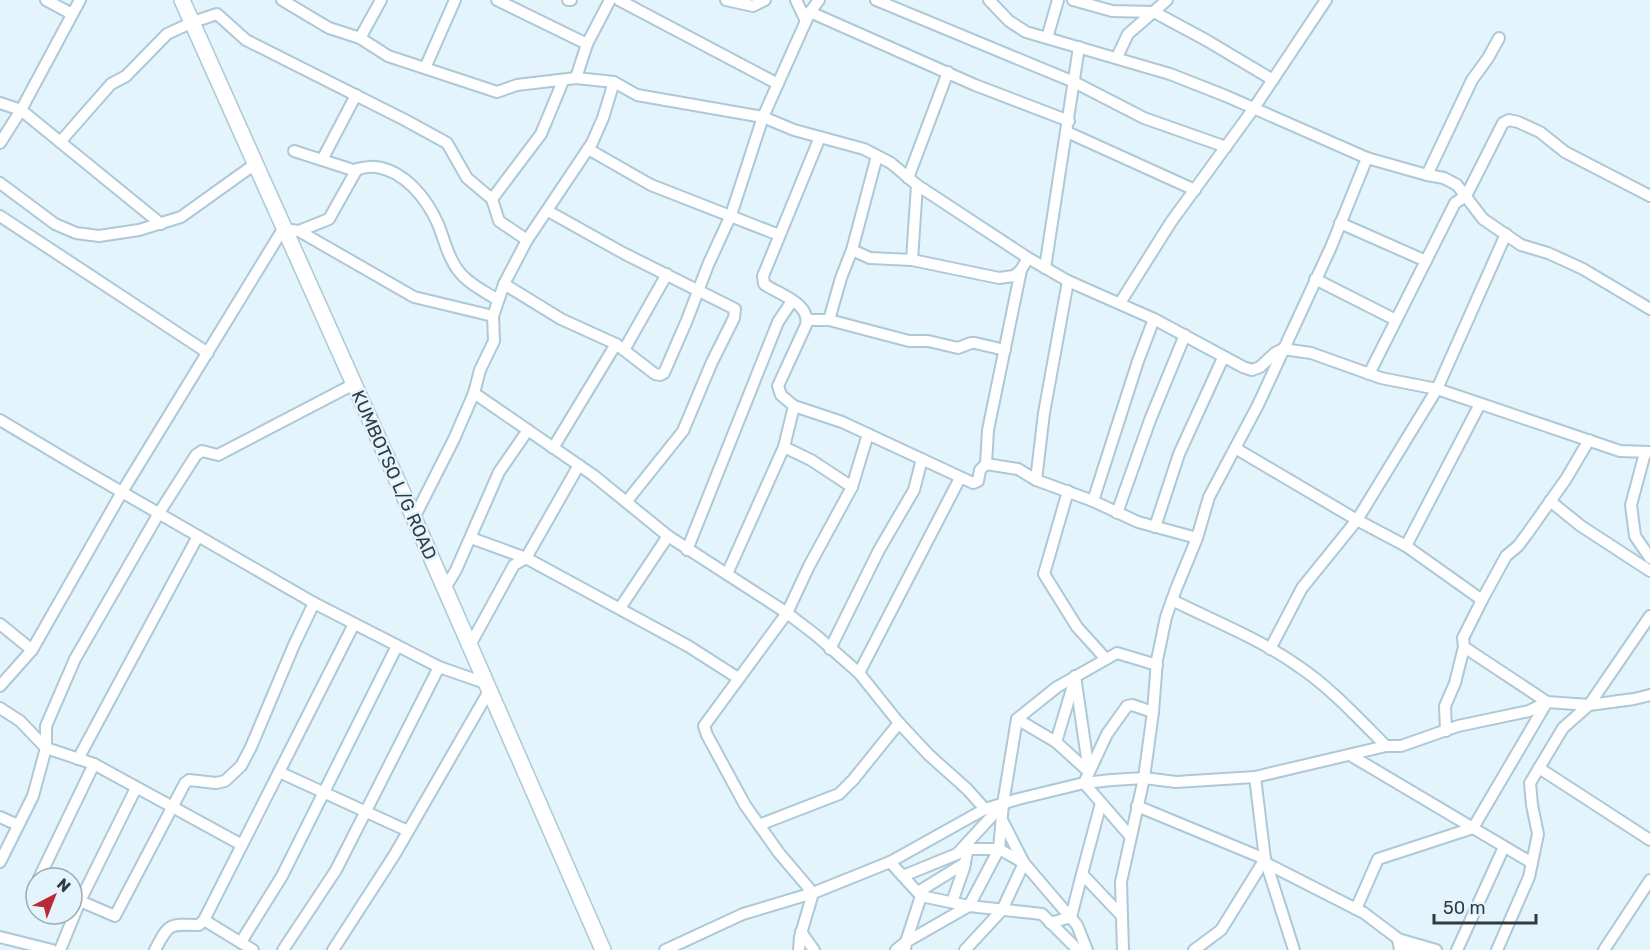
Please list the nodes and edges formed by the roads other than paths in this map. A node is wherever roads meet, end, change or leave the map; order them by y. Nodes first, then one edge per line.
1 (45, 0) edge
2 (80, 0) edge
3 (182, 0) edge
4 (282, 0) edge
5 (381, 0) edge
6 (455, 0) edge
7 (497, 0) edge
8 (610, 0) edge
9 (619, 0) edge
10 (726, 0) edge
11 (765, 0) edge
12 (796, 0) edge
13 (819, 0) edge
14 (876, 0) edge
15 (989, 0) edge
16 (1058, 0) edge
17 (1073, 0) edge
18 (1167, 0) edge
19 (1326, 0) edge
20 (1154, 12) junction
21 (72, 14) junction
22 (808, 17) junction
23 (193, 22) junction
24 (360, 38) junction
25 (1047, 38) junction
26 (1499, 38) dead end
27 (587, 44) junction
28 (1079, 47) junction
29 (1117, 57) junction
30 (425, 68) junction
31 (948, 72) junction
32 (576, 78) junction
33 (1273, 80) junction
34 (563, 81) junction
35 (615, 82) junction
36 (1074, 82) junction
37 (778, 84) junction
38 (356, 95) junction
39 (0, 103) edge
40 (1254, 108) junction
41 (21, 110) junction
42 (763, 117) junction
43 (1068, 127) junction
44 (820, 137) junction
45 (60, 142) junction
46 (0, 143) edge
47 (1226, 147) junction
48 (588, 149) junction
49 (294, 151) dead end
50 (877, 156) junction
51 (1367, 158) junction
52 (322, 160) junction
53 (255, 164) junction
54 (356, 171) junction
55 (1427, 175) junction
56 (913, 182) junction
57 (0, 183) edge
58 (1195, 190) junction
59 (1466, 196) junction
60 (1650, 196) edge
61 (492, 199) junction
62 (548, 211) junction
63 (731, 215) junction
64 (0, 216) edge
65 (1340, 223) junction
66 (160, 224) junction
67 (284, 229) junction
68 (299, 231) junction
69 (1506, 234) junction
70 (779, 235) junction
71 (527, 240) junction
72 (852, 250) junction
73 (1028, 258) junction
74 (912, 260) junction
75 (1426, 261) junction
76 (1045, 268) junction
77 (1021, 270) junction
78 (667, 274) junction
79 (1315, 279) junction
80 (1068, 281) junction
81 (504, 284) junction
82 (698, 291) junction
83 (498, 300) junction
84 (792, 301) junction
85 (1120, 303) junction
86 (1650, 309) edge
87 (493, 316) junction
88 (1154, 319) junction
89 (807, 320) junction
90 (829, 320) junction
91 (1396, 320) junction
92 (1185, 335) junction
93 (620, 347) junction
94 (1283, 349) junction
95 (1005, 350) junction
96 (208, 353) junction
97 (1223, 357) junction
98 (1369, 374) junction
99 (354, 384) junction
100 (1437, 389) junction
101 (474, 393) junction
102 (1480, 404) junction
103 (794, 406) junction
104 (0, 420) edge
105 (528, 430) junction
106 (868, 434) junction
107 (1589, 441) junction
108 (784, 447) junction
109 (554, 448) junction
110 (1235, 448) junction
111 (1648, 453) edge
112 (922, 459) junction
113 (986, 464) junction
114 (579, 465) junction
115 (960, 478) junction
116 (1036, 480) junction
117 (852, 487) junction
118 (1068, 491) junction
119 (122, 492) junction
120 (627, 501) junction
121 (1093, 501) junction
122 (1550, 501) junction
123 (159, 513) junction
124 (1117, 513) junction
125 (414, 518) junction
126 (1357, 520) junction
127 (1155, 527) junction
128 (198, 536) junction
129 (668, 536) junction
130 (471, 538) junction
131 (1197, 538) junction
132 (1406, 546) junction
133 (687, 550) junction
134 (526, 558) junction
135 (1650, 558) edge
136 (1650, 571) edge
137 (727, 574) junction
138 (444, 590) junction
139 (1172, 600) junction
140 (1482, 600) junction
141 (314, 603) junction
142 (620, 608) junction
143 (787, 613) junction
144 (1650, 616) edge
145 (0, 624) edge
146 (354, 624) junction
147 (397, 646) junction
148 (469, 647) junction
149 (1464, 647) junction
150 (830, 649) junction
151 (1270, 649) junction
152 (32, 650) junction
153 (1106, 659) junction
154 (1157, 664) junction
155 (439, 667) junction
156 (859, 673) junction
157 (1076, 676) junction
158 (738, 678) junction
159 (0, 686) edge
160 (487, 687) junction
161 (1650, 695) edge
162 (1547, 702) junction
163 (1589, 705) junction
164 (0, 708) edge
165 (1153, 712) junction
166 (1017, 719) junction
167 (899, 723) junction
168 (1446, 730) junction
169 (1056, 742) junction
170 (1386, 746) junction
171 (46, 748) junction
172 (1350, 755) junction
173 (78, 759) junction
174 (93, 764) junction
175 (1539, 768) junction
176 (279, 772) junction
177 (1089, 772) junction
178 (1255, 777) junction
179 (1144, 778) junction
180 (1084, 783) junction
181 (136, 788) junction
182 (324, 791) junction
183 (1101, 803) junction
184 (1003, 804) junction
185 (1137, 806) junction
186 (172, 807) junction
187 (985, 809) junction
188 (368, 811) junction
189 (0, 817) edge
190 (1002, 819) junction
191 (18, 825) junction
192 (759, 825) junction
193 (1473, 828) junction
194 (408, 831) junction
195 (1130, 836) junction
196 (1650, 840) edge
197 (242, 845) junction
198 (968, 846) junction
199 (1504, 847) junction
200 (999, 849) junction
201 (1266, 861) junction
202 (0, 862) edge
203 (890, 862) junction
204 (964, 863) junction
205 (1024, 863) junction
206 (1532, 863) junction
207 (45, 866) edge
208 (1082, 874) junction
209 (903, 876) junction
210 (1650, 879) edge
211 (84, 893) edge
212 (813, 893) junction
213 (920, 894) junction
214 (952, 902) junction
215 (84, 903) edge
216 (969, 906) junction
217 (1356, 909) junction
218 (1002, 910) junction
219 (1121, 915) junction
220 (1071, 917) junction
221 (204, 920) junction
222 (1050, 923) junction
223 (70, 926) edge
224 (801, 932) junction
225 (0, 937) edge
226 (241, 942) junction
227 (1399, 945) edge
228 (906, 946) edge
229 (159, 948) edge
230 (52, 950) edge
231 (60, 950) edge
232 (253, 950) edge
233 (283, 950) edge
234 (333, 950) edge
235 (603, 950) edge
236 (665, 950) edge
237 (799, 950) edge
238 (814, 950) edge
239 (896, 950) edge
240 (965, 950) edge
241 (1078, 950) edge
242 (1088, 950) edge
243 (1124, 950) edge
244 (1194, 950) edge
245 (1294, 950) edge
246 (1413, 950) edge
247 (1436, 950) edge
248 (1457, 950) edge
249 (1497, 950) edge
250 (1604, 950) edge

1 - 21 street
2 - 21 street
3 - 23 main road, KUMBOTSO L/G ROAD
4 - 24 street
5 - 24 street
6 - 30 street
7 - 27 street
8 - 27 street
9 - 37 street
10 - 11 street
12 - 22 street
13 - 22 street
14 - 36 street
15 - 25 street
16 - 25 street
17 - 20 street
18 - 20 street
19 - 33 street
20 - 29 street
20 - 33 street
21 - 41 street
22 - 31 street
22 - 37 street
23 - 38 street
23 - 45 street
23 - 53 main road, KUMBOTSO L/G ROAD
24 - 30 street
25 - 28 street
26 - 55 street
27 - 32 street
28 - 29 street
28 - 36 street
29 - 40 street
30 - 34 street
31 - 43 street
31 - 56 street
32 - 34 street
32 - 35 street
33 - 40 street
34 - 61 street
35 - 42 street
35 - 48 street
36 - 43 street
36 - 47 street
37 - 42 street
38 - 52 street
38 - 61 street
39 - 41 street
40 - 47 street
40 - 51 street
41 - 45 street
41 - 46 street
42 - 44 street
42 - 63 street
43 - 58 street
43 - 76 street
44 - 50 street
44 - 70 street
45 - 66 street
47 - 58 street
48 - 62 street
48 - 63 street
49 - 52 street
50 - 56 street
50 - 72 street
51 - 55 street
51 - 65 street
52 - 54 street
53 - 66 street
53 - 67 main road, KUMBOTSO L/G ROAD
54 - 68 street
54 - 83 street
55 - 59 street
56 - 73 street
56 - 74 street
57 - 66 street
58 - 85 street
59 - 60 street
59 - 69 street
59 - 75 street
61 - 71 street
62 - 71 street
62 - 78 street
63 - 70 street
63 - 82 street
64 - 96 street
65 - 75 street
65 - 79 street
67 - 68 street
67 - 96 street
67 - 99 main road, KUMBOTSO L/G ROAD
68 - 87 street
69 - 86 street
69 - 100 street
70 - 84 street
71 - 81 street
72 - 74 street
72 - 90 street
73 - 76 street
73 - 77 street
74 - 77 street
75 - 91 street
76 - 80 street
77 - 95 street
78 - 82 street
78 - 93 street
79 - 91 street
79 - 94 street
80 - 85 street
80 - 116 street
81 - 83 street
81 - 93 street
82 - 93 street
82 - 120 street
83 - 87 street
84 - 89 street
84 - 133 street
85 - 88 street
87 - 101 street
88 - 92 street
88 - 121 street
89 - 90 street
89 - 103 street
90 - 95 street
91 - 98 street
92 - 97 street
92 - 124 street
93 - 109 street
94 - 97 street
94 - 98 street
94 - 110 street
95 - 113 street
96 - 119 street
97 - 127 street
98 - 100 street
99 - 123 street
99 - 125 main road, KUMBOTSO L/G ROAD
100 - 102 street
100 - 126 street
101 - 105 street
101 - 125 street
102 - 107 street
102 - 132 street
103 - 106 street
103 - 108 street
104 - 119 street
105 - 109 street
105 - 130 street
106 - 112 street
106 - 117 street
107 - 111 street
107 - 122 street
108 - 117 street
108 - 137 street
109 - 114 street
110 - 126 street
110 - 131 street
111 - 135 street
112 - 115 street
112 - 150 street
113 - 115 street
113 - 116 street
114 - 120 street
114 - 134 street
115 - 156 street
116 - 118 street
117 - 143 street
118 - 121 street
118 - 153 street
119 - 123 street
119 - 152 street
120 - 129 street
121 - 124 street
122 - 136 street
122 - 140 street
123 - 128 street
123 - 171 street
124 - 127 street
125 - 138 main road, KUMBOTSO L/G ROAD
126 - 132 street
126 - 151 street
127 - 131 street
128 - 141 street
128 - 173 street
129 - 133 street
129 - 142 street
130 - 134 street
130 - 138 street
131 - 139 street
132 - 140 street
133 - 137 street
134 - 142 street
134 - 148 street
137 - 143 street
138 - 148 main road, KUMBOTSO L/G ROAD
139 - 151 street
139 - 154 street
140 - 149 street
141 - 146 street
141 - 186 street
142 - 158 street
143 - 150 street
143 - 158 street
144 - 163 street
145 - 152 street
146 - 147 street
146 - 176 street
147 - 155 street
147 - 182 street
148 - 160 main road, KUMBOTSO L/G ROAD
149 - 162 street
149 - 168 street
150 - 156 street
151 - 170 street
152 - 159 street
153 - 154 street
153 - 157 street
154 - 165 street
155 - 160 street
155 - 188 street
156 - 167 street
157 - 166 street
157 - 169 street
157 - 177 street
158 - 192 street
160 - 194 street
160 - 235 main road, KUMBOTSO L/G ROAD
161 - 163 street
162 - 163 street
162 - 168 street
162 - 193 street
163 - 175 street
164 - 171 street
165 - 177 street
165 - 179 street
166 - 169 street
166 - 184 street
167 - 187 street
167 - 192 street
168 - 170 street
169 - 177 street
170 - 172 street
171 - 173 street
171 - 191 street
172 - 178 street
172 - 193 street
173 - 174 street
174 - 181 street
174 - 207 street
175 - 196 street
175 - 206 street
176 - 182 street
176 - 197 street
177 - 180 street
178 - 179 street
178 - 201 street
179 - 180 street
179 - 185 street
180 - 183 street
180 - 184 street
181 - 186 street
181 - 211 street
182 - 188 street
182 - 226 street
183 - 195 street
183 - 208 street
184 - 187 street
184 - 190 street
184 - 198 street
185 - 195 street
185 - 201 street
186 - 197 street
186 - 215 street
187 - 203 street
188 - 194 street
188 - 233 street
189 - 191 street
190 - 200 street
190 - 205 street
191 - 202 street
192 - 212 street
193 - 199 street
193 - 217 street
194 - 234 street
195 - 219 street
197 - 221 street
198 - 200 street
198 - 204 street
198 - 209 street
199 - 206 street
199 - 248 street
200 - 205 street
200 - 216 street
201 - 217 street
201 - 244 street
201 - 245 street
203 - 209 street
203 - 212 street
204 - 213 street
204 - 214 street
205 - 218 street
205 - 220 street
206 - 249 street
208 - 219 street
208 - 220 street
209 - 213 street
210 - 250 street
212 - 224 street
212 - 236 street
213 - 214 street
213 - 228 street
214 - 216 street
216 - 218 street
216 - 228 street
217 - 227 street
218 - 222 street
218 - 240 street
219 - 243 street
220 - 222 street
220 - 242 street
221 - 226 street
221 - 229 street
222 - 241 street
223 - 231 street
224 - 237 street
224 - 238 street
225 - 230 street
226 - 232 street
227 - 246 street
227 - 247 street
228 - 239 street

